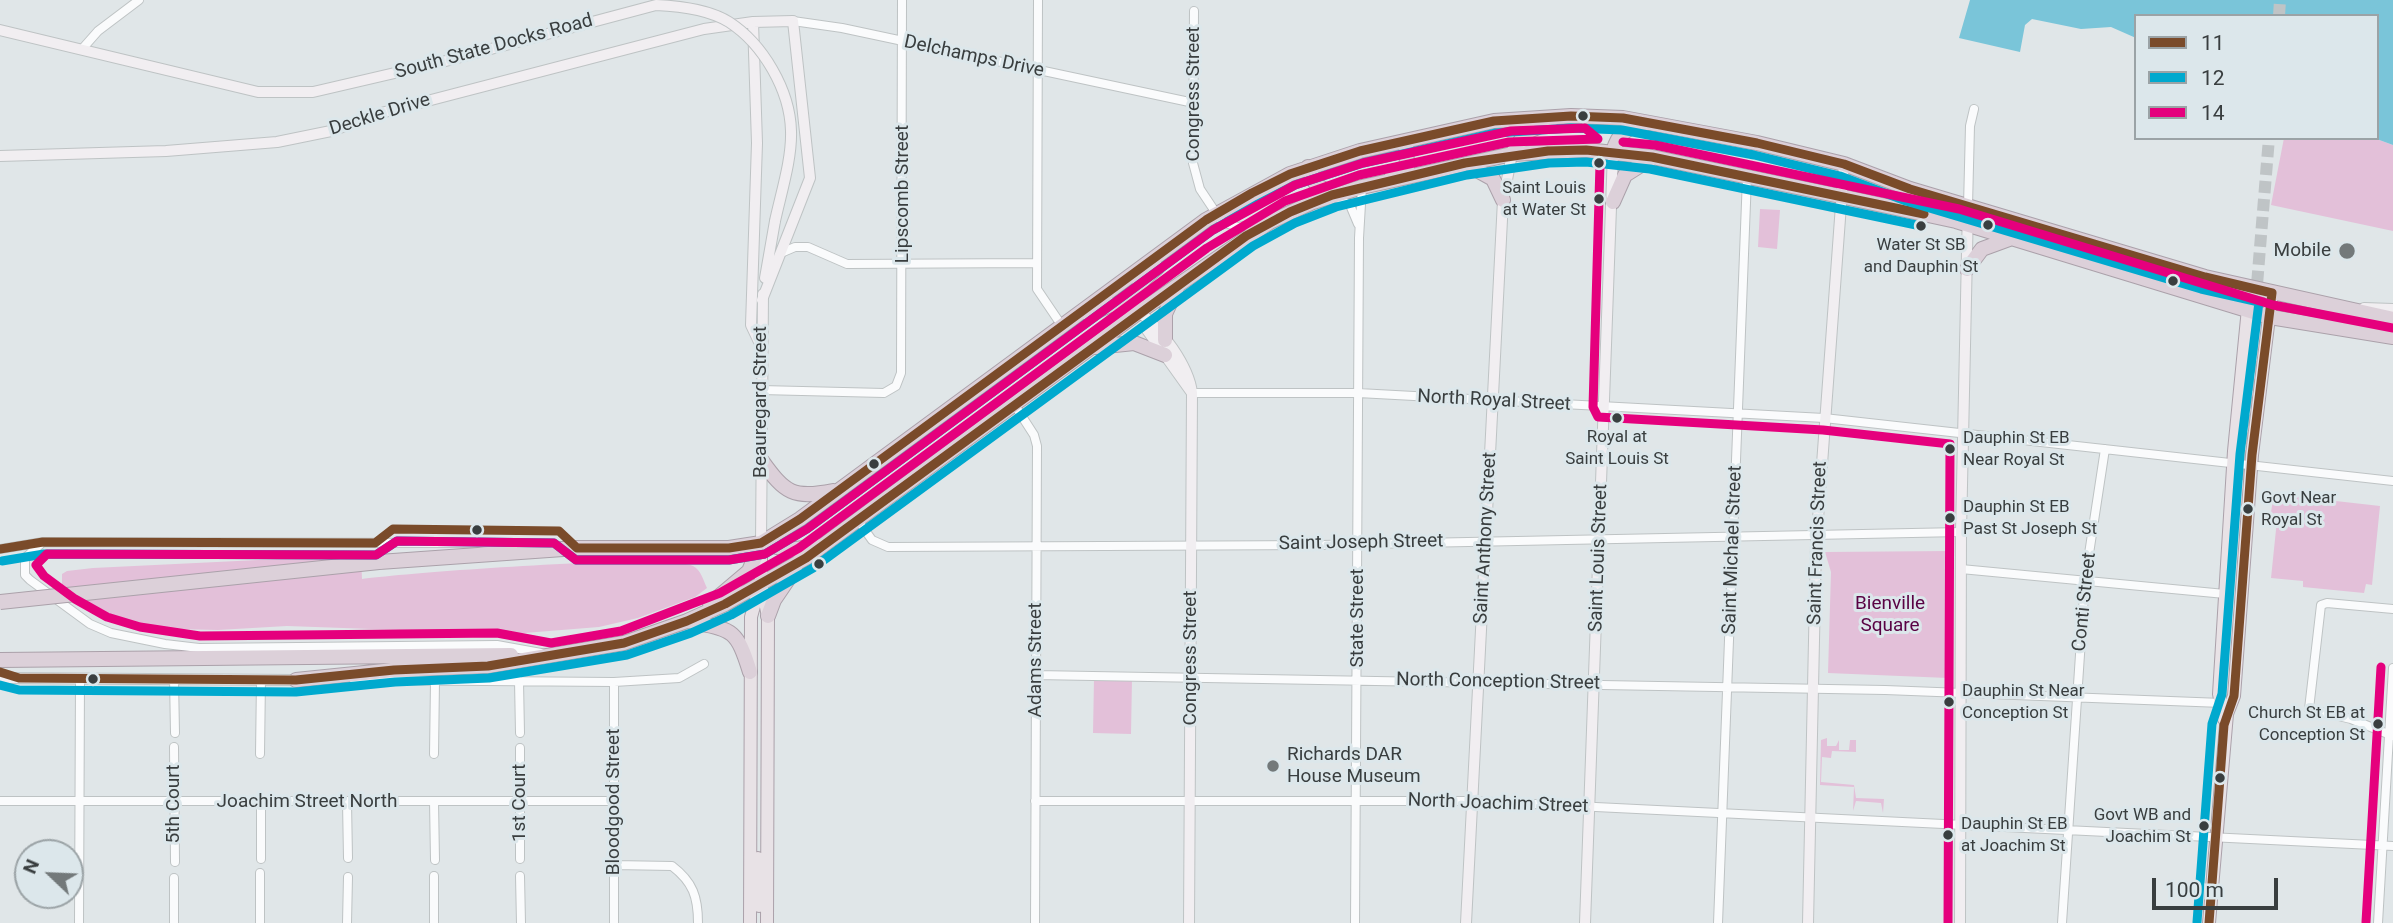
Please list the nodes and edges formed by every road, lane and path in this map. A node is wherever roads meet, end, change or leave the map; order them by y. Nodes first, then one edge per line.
1 (139, 0) edge
2 (902, 0) edge
3 (1038, 0) edge
4 (1194, 11) dead end
5 (793, 21) junction
6 (753, 22) junction
7 (0, 30) edge
8 (902, 42) junction
9 (83, 48) junction
10 (1038, 71) junction
11 (1194, 103) junction
12 (1974, 109) dead end
13 (1571, 116) junction
14 (1588, 116) junction
15 (1654, 123) junction
16 (1406, 141) junction
17 (1613, 152) junction
18 (1512, 154) junction
19 (0, 156) edge
20 (1652, 157) junction
21 (1465, 163) junction
22 (1844, 164) junction
23 (1308, 167) junction
24 (1747, 177) junction
25 (1362, 187) junction
26 (1332, 195) junction
27 (1840, 196) junction
28 (1503, 200) junction
29 (1613, 202) junction
30 (1968, 206) junction
31 (1216, 214) junction
32 (775, 221) joint
33 (1270, 222) junction
34 (1202, 224) junction
35 (1968, 225) junction
36 (1359, 230) junction
37 (2012, 238) junction
38 (780, 253) junction
39 (903, 262) junction
40 (1037, 263) junction
41 (1967, 269) junction
42 (1179, 284) junction
43 (2250, 288) junction
44 (2272, 293) junction
45 (762, 300) junction
46 (2248, 311) junction
47 (1139, 313) junction
48 (2390, 315) edge
49 (2270, 317) junction
50 (1062, 326) junction
51 (2390, 339) edge
52 (760, 344) junction
53 (1091, 348) junction
54 (1165, 348) junction
55 (1003, 369) junction
56 (761, 390) junction
57 (1192, 393) junction
58 (1358, 394) junction
59 (1492, 400) junction
60 (1014, 404) junction
61 (1605, 407) junction
62 (1738, 413) junction
63 (1824, 418) junction
64 (1962, 433) junction
65 (2105, 449) junction
66 (762, 461) junction
67 (2234, 463) junction
68 (2251, 465) junction
69 (2241, 480) tunnel mouth
70 (2393, 481) edge
71 (838, 490) junction
72 (857, 519) junction
73 (1961, 532) junction
74 (1817, 535) junction
75 (1733, 538) junction
76 (1599, 540) junction
77 (1485, 541) junction
78 (43, 542) junction
79 (761, 543) junction
80 (1358, 543) junction
81 (823, 544) junction
82 (1192, 545) junction
83 (1036, 546) junction
84 (577, 548) junction
85 (0, 549) edge
86 (806, 558) junction
87 (1961, 569) junction
88 (2085, 580) junction
89 (761, 584) junction
90 (2229, 591) junction
91 (0, 602) edge
92 (2393, 609) edge
93 (768, 616) junction
94 (687, 621) junction
95 (551, 655) junction
96 (0, 660) edge
97 (704, 664) dead end
98 (2393, 668) edge
99 (0, 672) edge
100 (750, 672) junction
101 (1036, 676) junction
102 (1191, 677) junction
103 (0, 678) edge
104 (19, 678) junction
105 (80, 678) junction
106 (174, 679) junction
107 (261, 679) junction
108 (296, 680) junction
109 (1357, 680) junction
110 (435, 681) junction
111 (519, 681) junction
112 (1479, 681) junction
113 (614, 682) junction
114 (1593, 683) junction
115 (1727, 686) junction
116 (1812, 688) junction
117 (1961, 692) junction
118 (2077, 698) junction
119 (2226, 703) junction
120 (175, 733) dead end
121 (520, 733) dead end
122 (2392, 736) edge
123 (174, 747) dead end
124 (520, 747) dead end
125 (260, 754) dead end
126 (435, 754) dead end
127 (614, 800) junction
128 (0, 801) edge
129 (80, 801) junction
130 (434, 801) junction
131 (520, 801) junction
132 (1035, 801) junction
133 (1189, 801) junction
134 (1357, 801) junction
135 (1473, 801) junction
136 (174, 802) junction
137 (347, 802) junction
138 (261, 803) junction
139 (750, 806) junction
140 (1587, 807) junction
141 (1722, 813) junction
142 (1810, 817) junction
143 (1961, 825) junction
144 (2068, 829) junction
145 (2214, 837) junction
146 (2388, 845) edge
147 (348, 858) dead end
148 (261, 859) dead end
149 (520, 859) dead end
150 (435, 860) dead end
151 (175, 862) dead end
152 (614, 865) junction
153 (260, 873) dead end
154 (434, 876) dead end
155 (520, 876) dead end
156 (348, 877) dead end
157 (174, 878) dead end
158 (79, 923) edge
159 (174, 923) edge
160 (260, 923) edge
161 (347, 923) edge
162 (434, 923) edge
163 (521, 923) edge
164 (614, 923) edge
165 (698, 923) edge
166 (750, 923) edge
167 (759, 923) edge
168 (767, 923) edge
169 (1035, 923) edge
170 (1189, 923) edge
171 (1356, 923) edge
172 (1466, 923) edge
173 (1585, 923) edge
174 (1718, 923) edge
175 (1808, 923) edge
176 (1959, 923) edge
177 (2062, 923) edge
178 (2209, 923) edge
179 (2378, 923) edge

1 - 9 street
2 - 8 street, Lipscomb Street
3 - 10 street
4 - 11 street, Congress Street
5 - 6 street, Delchamps Drive
5 - 8 street, Delchamps Drive
5 - 38 street
6 - 19 street, Deckle Drive
6 - 52 street
7 - 9 street, South State Docks Road
8 - 10 street, Delchamps Drive
8 - 39 street, Lipscomb Street
9 - 32 street, South State Docks Road, bridge
10 - 11 street, Delchamps Drive
10 - 40 street
11 - 31 street, Congress Street
12 - 30 street
13 - 14 highway
13 - 16 highway
13 - 18 highway
14 - 15 highway
14 - 17 highway
15 - 17 highway
15 - 22 highway
16 - 23 highway
16 - 25 highway
17 - 18 highway
17 - 20 highway
17 - 29 street, Saint Louis Street
18 - 21 highway
18 - 28 street, Saint Anthony Street
20 - 24 highway
20 - 29 highway
21 - 25 highway
21 - 28 highway
22 - 27 street, Saint Francis Street
22 - 30 highway
23 - 26 highway
23 - 31 highway
24 - 27 highway
24 - 62 street, Saint Michael Street
25 - 26 highway
25 - 36 street, State Street
26 - 33 highway
26 - 36 street
27 - 35 highway
27 - 63 street, Saint Francis Street
28 - 59 street, Saint Anthony Street
29 - 61 street, Saint Louis Street
30 - 35 street
30 - 43 highway
31 - 33 street
31 - 34 highway
32 - 45 street, Beauregard Street
33 - 42 highway
34 - 47 highway
34 - 50 highway
35 - 37 highway
35 - 41 street
36 - 58 street, State Street
37 - 41 highway
37 - 46 highway
38 - 39 street
38 - 45 street
39 - 40 street
39 - 56 street, Lipscomb Street
40 - 50 street
41 - 64 street
42 - 47 highway
42 - 54 highway
43 - 44 highway
43 - 46 main road
44 - 48 highway
44 - 49 main road
45 - 52 street, Beauregard Street
46 - 49 highway
46 - 67 main road
47 - 53 highway
47 - 54 street
47 - 55 highway
49 - 51 highway
49 - 68 main road
50 - 55 highway
52 - 56 street, Beauregard Street
53 - 54 highway
53 - 60 highway
54 - 57 street
55 - 71 highway
56 - 66 street, Beauregard Street
57 - 58 street, North Royal Street
57 - 82 street, Congress Street
58 - 59 street, North Royal Street
58 - 80 street, State Street
59 - 61 street, North Royal Street
59 - 77 street, Saint Anthony Street
60 - 72 highway
60 - 83 street, Adams Street
61 - 62 street, North Royal Street
61 - 76 street, Saint Louis Street
62 - 63 street, North Royal Street
62 - 75 street, Saint Michael Street
63 - 64 street, North Royal Street
63 - 74 street, Saint Francis Street
64 - 65 street, North Royal Street
64 - 73 street
65 - 67 street, North Royal Street
65 - 88 street, Conti Street
66 - 71 highway
66 - 79 street, Beauregard Street
67 - 68 street, North Royal Street
67 - 90 main road
68 - 70 street, North Royal Street
68 - 119 main road
69 - 90 main road
71 - 79 highway
72 - 81 highway
72 - 83 street, Saint Joseph Street
73 - 74 street, Saint Joseph Street
73 - 87 street
74 - 75 street, Saint Joseph Street
74 - 116 street, Saint Francis Street
75 - 76 street, Saint Joseph Street
75 - 115 street, Saint Michael Street
76 - 77 street, Saint Joseph Street
76 - 114 street, Saint Louis Street
77 - 80 street, Saint Joseph Street
77 - 112 street, Saint Anthony Street
78 - 84 street
78 - 85 street
78 - 95 street
79 - 81 highway
79 - 84 highway
79 - 89 main road, Beauregard Street
79 - 94 highway
80 - 82 street, Saint Joseph Street
80 - 109 street, State Street
81 - 86 highway
82 - 83 street, Saint Joseph Street
82 - 102 street, Congress Street
83 - 101 street, Adams Street
84 - 91 highway, bridge
86 - 89 highway
86 - 93 highway
87 - 88 street
87 - 117 street
88 - 90 street
88 - 118 street, Conti Street
89 - 93 main road, Beauregard Street
89 - 94 highway
89 - 100 main road, Beauregard Street
90 - 119 main road
92 - 122 street
93 - 168 main road, Beauregard Street
94 - 95 highway
94 - 100 highway
95 - 96 highway
95 - 108 highway
97 - 113 street
98 - 122 street
99 - 104 street
100 - 139 main road, Beauregard Street
101 - 102 street, North Conception Street
101 - 132 street, Adams Street
102 - 109 street, North Conception Street
102 - 133 street, Congress Street
103 - 104 street
104 - 105 street
105 - 106 street
105 - 129 street
106 - 107 street
106 - 120 street
107 - 108 street
107 - 125 street
108 - 110 street
109 - 112 street, North Conception Street
109 - 134 street, State Street
110 - 111 street
110 - 126 street
111 - 113 street
111 - 121 street
112 - 114 street, North Conception Street
112 - 135 street, Saint Anthony Street
113 - 127 street, Bloodgood Street
114 - 115 street, North Conception Street
114 - 140 street, Saint Louis Street
115 - 116 street, North Conception Street
115 - 141 street, Saint Michael Street
116 - 117 street, North Conception Street
116 - 142 street, Saint Francis Street
117 - 118 street, North Conception Street
117 - 143 street
118 - 119 street, North Conception Street
118 - 144 street, Conti Street
119 - 145 main road
122 - 146 street
123 - 136 street, 5th Court
124 - 131 street, 1st Court
127 - 131 street, Joachim Street North
127 - 152 street, Bloodgood Street
128 - 129 street, Joachim Street North
129 - 136 street, Joachim Street North
129 - 158 street
130 - 131 street, Joachim Street North
130 - 137 street, Joachim Street North
130 - 150 street
131 - 149 street, 1st Court
132 - 133 street, North Joachim Street
132 - 169 street, Adams Street
133 - 134 street, North Joachim Street
133 - 170 street, Congress Street
134 - 135 street, North Joachim Street
134 - 171 street, State Street
135 - 140 street, North Joachim Street
135 - 172 street, Saint Anthony Street
136 - 138 street, Joachim Street North
136 - 151 street, 5th Court
137 - 138 street, Joachim Street North
137 - 147 street
138 - 148 street
139 - 166 main road, Beauregard Street
139 - 167 main road
140 - 141 street, North Joachim Street
140 - 173 street, Saint Louis Street
141 - 142 street, North Joachim Street
141 - 174 street, Saint Michael Street
142 - 143 street, North Joachim Street
142 - 175 street, Saint Francis Street
143 - 144 street, North Joachim Street
143 - 176 street
144 - 145 street, North Joachim Street
144 - 177 street, Conti Street
145 - 146 street, North Joachim Street
145 - 178 main road
146 - 179 street
152 - 164 street, Bloodgood Street
152 - 165 street
153 - 160 street
154 - 162 street
155 - 163 street
156 - 161 street
157 - 159 street

